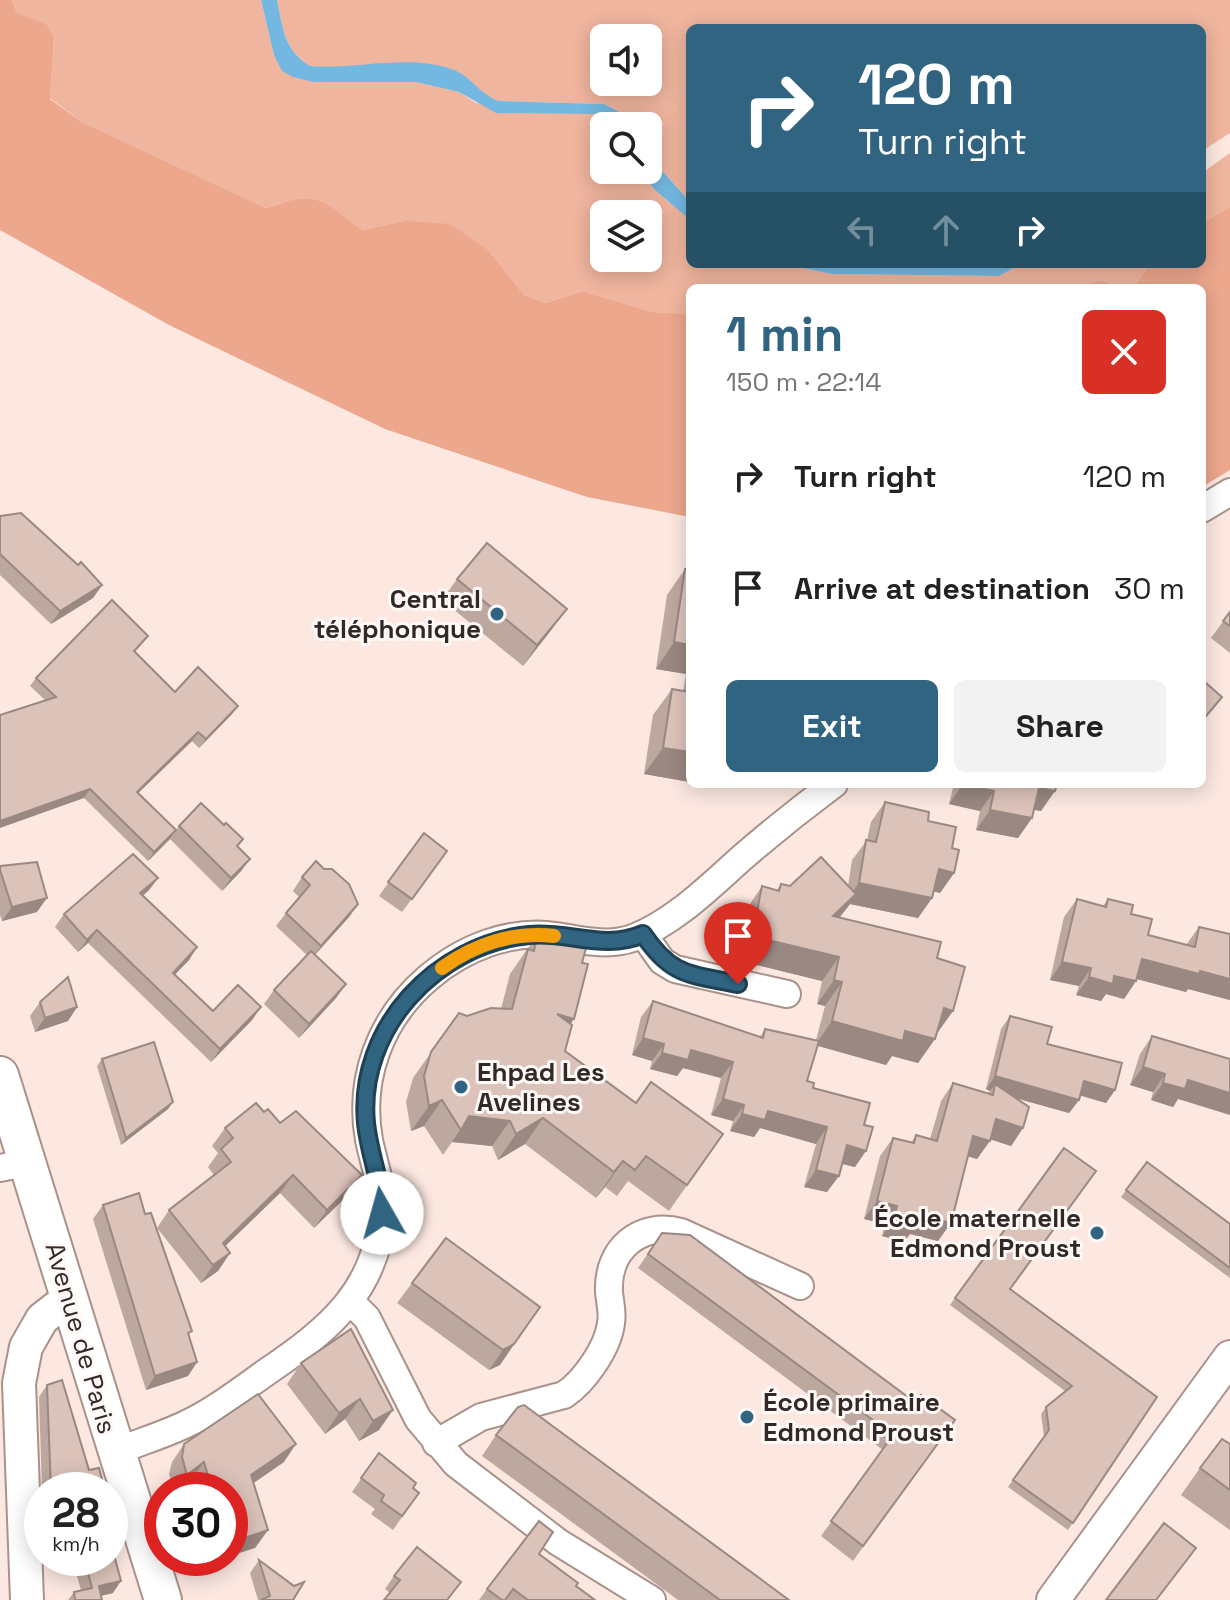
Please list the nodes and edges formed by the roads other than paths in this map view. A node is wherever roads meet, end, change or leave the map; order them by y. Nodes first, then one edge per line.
1 (1230, 492) edge
2 (1206, 507) edge
3 (829, 788) edge
4 (643, 934) junction
5 (787, 994) dead end
6 (0, 1075) edge
7 (14, 1165) edge
8 (800, 1286) dead end
9 (70, 1297) junction
10 (351, 1302) junction
11 (1230, 1357) edge
12 (436, 1443) junction
13 (115, 1452) junction
14 (27, 1600) edge
15 (163, 1600) edge
16 (652, 1600) edge
17 (1053, 1600) edge

1 - 2 street
3 - 4 street
4 - 5 street
4 - 10 street
6 - 7 main road, Avenue de Paris
7 - 9 main road, Avenue de Paris
8 - 12 street
9 - 13 main road, Avenue de Paris
9 - 14 street
10 - 12 street
10 - 13 street
11 - 17 street
12 - 16 street
13 - 15 main road, Avenue de Paris

